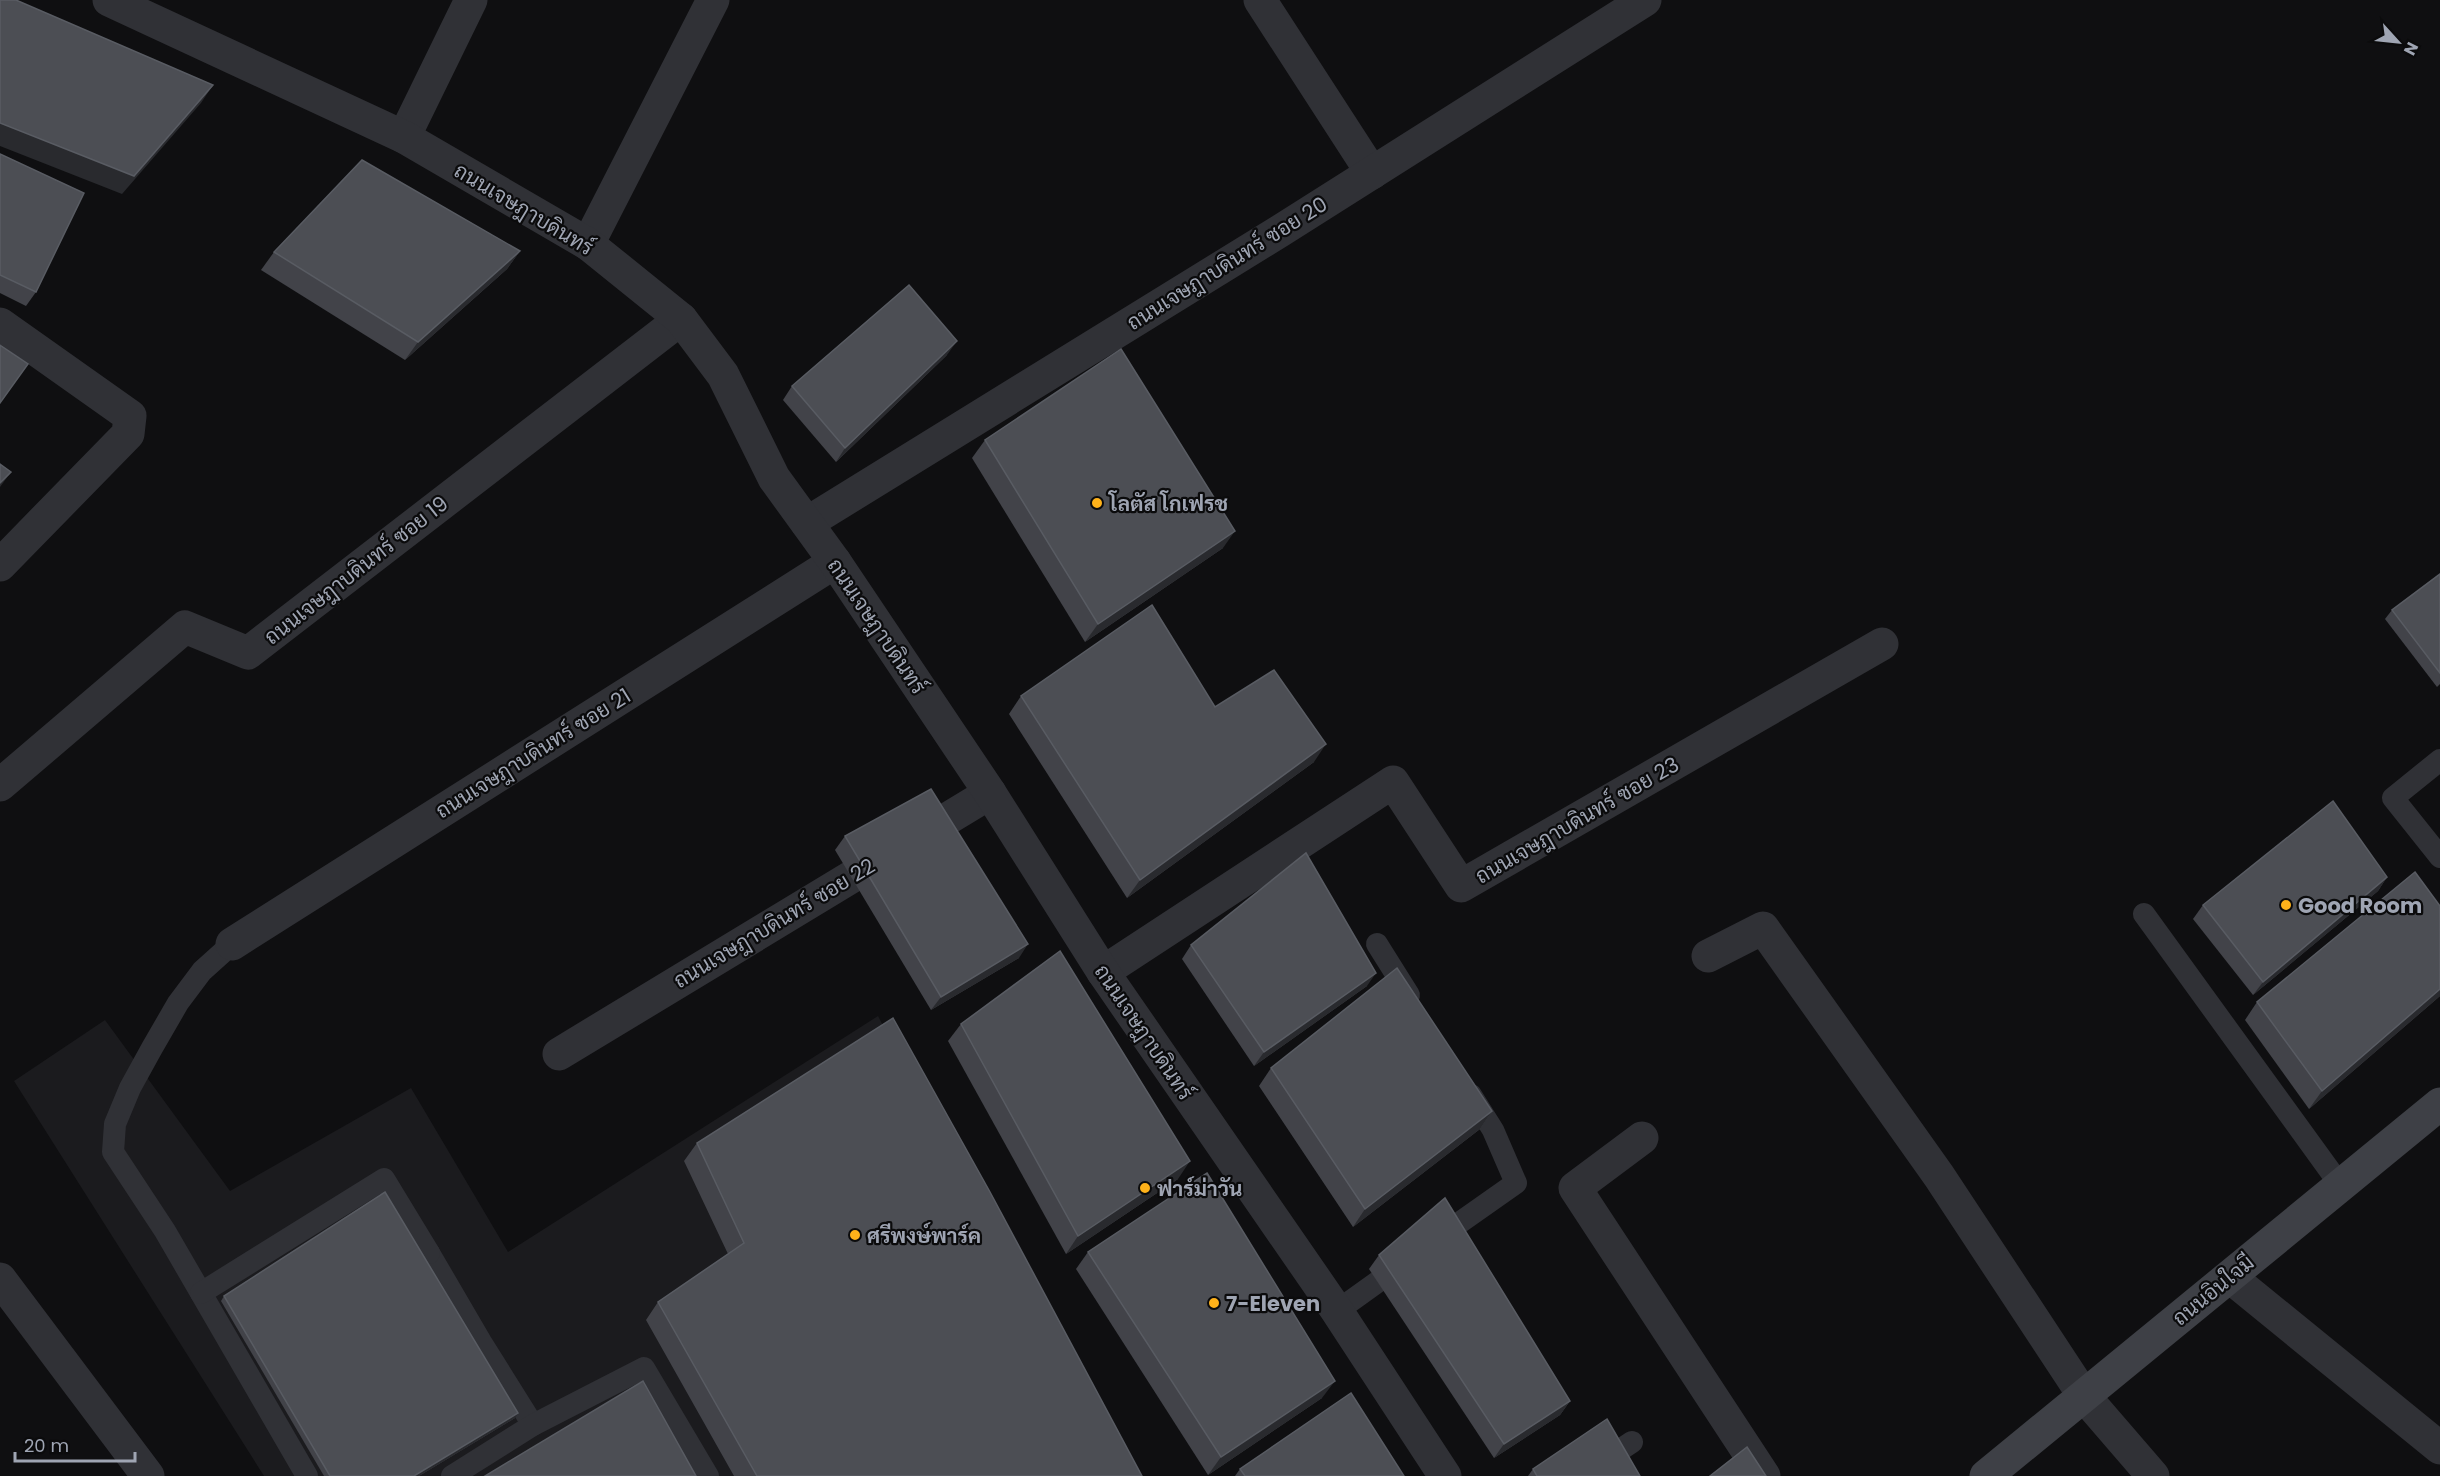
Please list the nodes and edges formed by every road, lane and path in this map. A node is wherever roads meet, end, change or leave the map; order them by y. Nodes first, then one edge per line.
1 (109, 0) edge
2 (471, 0) edge
3 (712, 0) edge
4 (1260, 0) edge
5 (1645, 0) edge
6 (404, 137) junction
7 (1372, 173) junction
8 (588, 244) junction
9 (681, 319) junction
10 (0, 324) edge
11 (807, 523) junction
12 (834, 562) junction
13 (0, 565) edge
14 (1882, 644) dead end
15 (2440, 760) edge
16 (0, 785) edge
17 (990, 793) junction
18 (2440, 857) edge
19 (2144, 914) dead end
20 (232, 944) joint
21 (1377, 944) dead end
22 (1708, 956) dead end
23 (1103, 972) junction
24 (1420, 1012) edge
25 (559, 1054) dead end
26 (1462, 1081) edge
27 (2440, 1104) edge
28 (1642, 1138) dead end
29 (2341, 1186) junction
30 (429, 1253) junction
31 (2230, 1277) junction
32 (0, 1279) edge
33 (381, 1284) edge
34 (201, 1293) junction
35 (1337, 1311) junction
36 (481, 1342) junction
37 (461, 1354) edge
38 (266, 1360) edge
39 (247, 1372) junction
40 (2084, 1396) junction
41 (533, 1425) junction
42 (1632, 1442) dead end
43 (315, 1443) edge
44 (2440, 1448) edge
45 (296, 1454) junction
46 (148, 1476) edge
47 (307, 1476) edge
48 (452, 1476) edge
49 (708, 1476) edge
50 (1445, 1476) edge
51 (1581, 1476) edge
52 (1764, 1476) edge
53 (1986, 1476) edge
54 (2153, 1476) edge

1 - 6 street, ถนนเจษฎาบดินทร์
2 - 6 street
3 - 8 street
4 - 7 street
5 - 7 street, ถนนเจษฎาบดินทร์ ซอย 20
6 - 8 street, ถนนเจษฎาบดินทร์
7 - 11 street, ถนนเจษฎาบดินทร์ ซอย 20
8 - 9 street, ถนนเจษฎาบดินทร์
9 - 11 street, ถนนเจษฎาบดินทร์
9 - 16 street, ถนนเจษฎาบดินทร์ ซอย 19
10 - 13 street
11 - 12 street, ถนนเจษฎาบดินทร์
12 - 17 street, ถนนเจษฎาบดินทร์
12 - 20 street, ถนนเจษฎาบดินทร์ ซอย 21
14 - 23 street, ถนนเจษฎาบดินทร์ ซอย 23
15 - 18 lane
17 - 23 street, ถนนเจษฎาบดินทร์
17 - 25 street, ถนนเจษฎาบดินทร์ ซอย 22
19 - 29 lane
20 - 34 lane
21 - 24 lane
22 - 40 street
23 - 35 street, ถนนเจษฎาบดินทร์
26 - 35 lane
27 - 29 main road, ถนนอินใจมี
28 - 52 street
29 - 31 main road, ถนนอินใจมี
30 - 33 lane
30 - 34 lane
30 - 36 lane
31 - 40 main road, ถนนอินใจมี
31 - 44 street
32 - 46 street
34 - 39 lane
35 - 50 street, ถนนเจษฎาบดินทร์
36 - 37 lane
36 - 41 lane
38 - 39 lane
39 - 45 lane
40 - 53 main road, ถนนอินใจมี
40 - 54 street
41 - 48 lane
41 - 49 lane
42 - 51 lane
43 - 45 lane
45 - 47 lane

